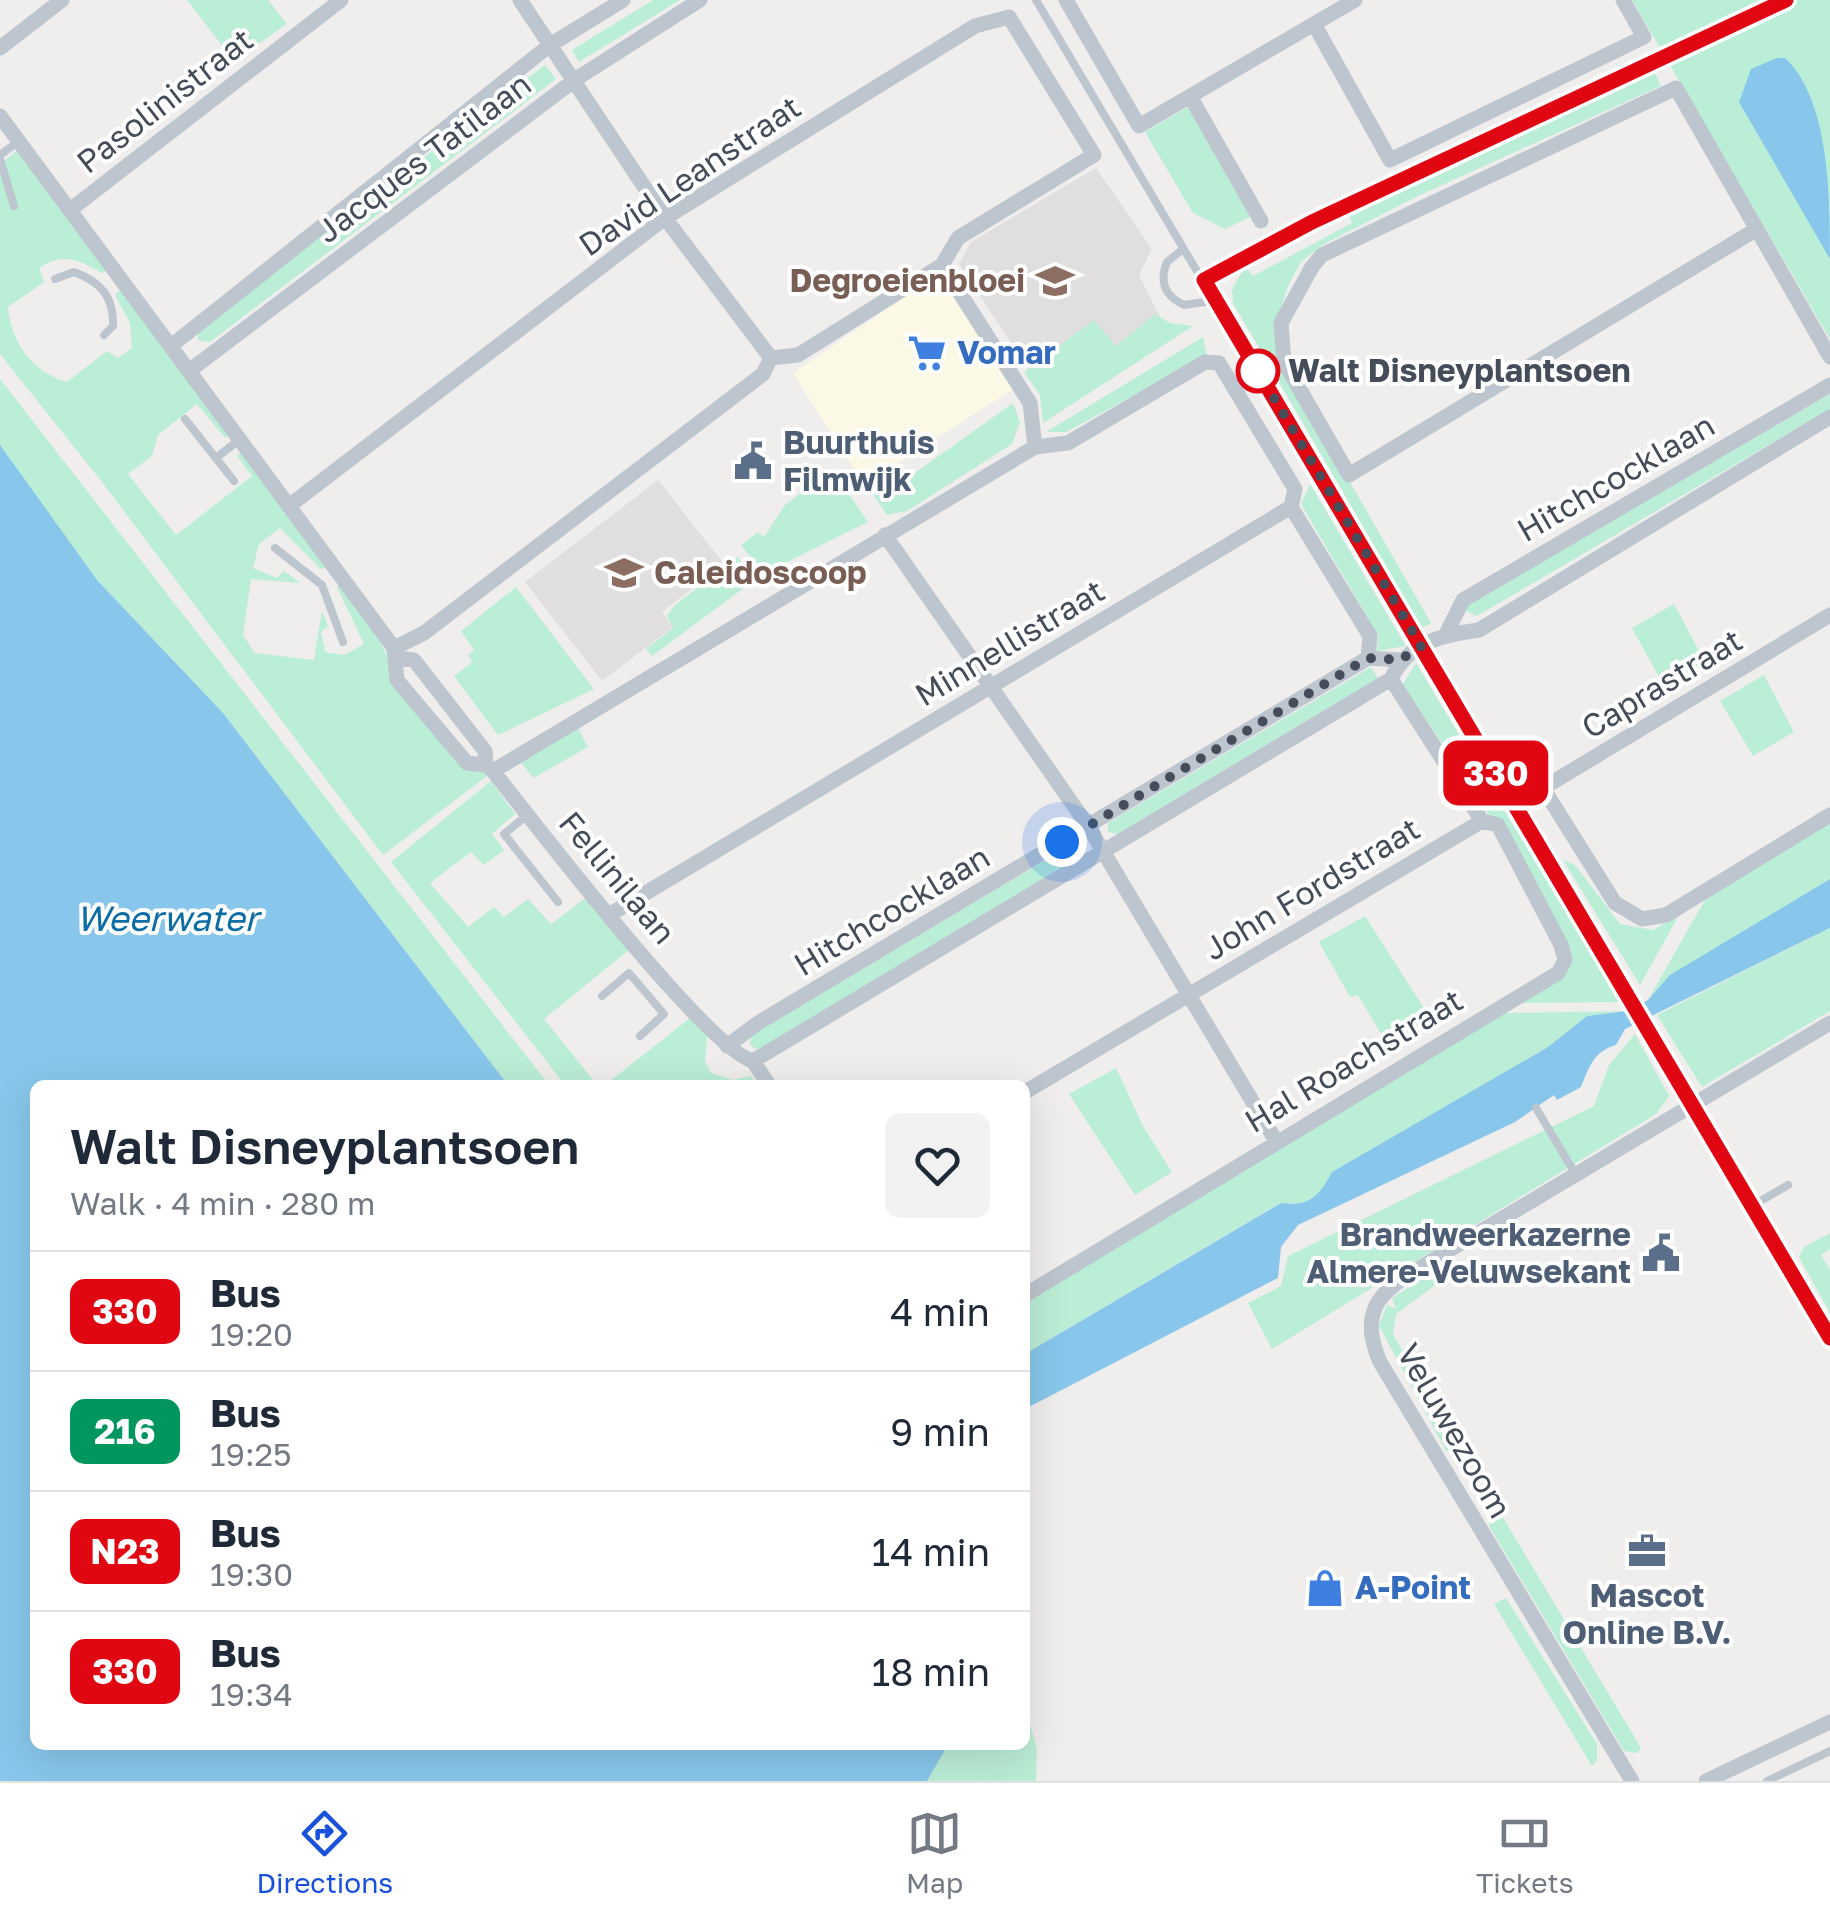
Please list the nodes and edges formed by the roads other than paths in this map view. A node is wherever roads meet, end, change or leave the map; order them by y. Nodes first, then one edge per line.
1 (62, 0) edge
2 (341, 0) edge
3 (520, 0) edge
4 (623, 0) edge
5 (700, 0) edge
6 (1036, 0) edge
7 (1066, 0) edge
8 (1355, 0) edge
9 (1622, 0) edge
10 (1786, 0) edge
11 (1314, 24) junction
12 (550, 44) junction
13 (0, 48) edge
14 (576, 79) junction
15 (1190, 96) junction
16 (0, 116) edge
17 (19, 141) junction
18 (0, 157) edge
19 (14, 206) dead end
20 (70, 210) junction
21 (665, 218) junction
22 (1262, 221) dead end
23 (1757, 229) junction
24 (1184, 249) junction
25 (942, 266) junction
26 (120, 278) junction
27 (54, 280) dead end
28 (1204, 280) junction
29 (103, 290) junction
30 (1214, 296) junction
31 (104, 335) dead end
32 (171, 346) junction
33 (1830, 357) edge
34 (771, 358) junction
35 (189, 371) junction
36 (1830, 384) edge
37 (1830, 417) edge
38 (185, 418) dead end
39 (240, 439) junction
40 (1035, 446) junction
41 (216, 458) junction
42 (234, 481) dead end
43 (289, 506) junction
44 (1291, 507) junction
45 (885, 536) junction
46 (275, 548) dead end
47 (339, 574) junction
48 (322, 584) junction
49 (1830, 614) edge
50 (1446, 634) junction
51 (343, 642) dead end
52 (1421, 646) junction
53 (396, 653) junction
54 (1368, 658) junction
55 (1400, 660) junction
56 (1391, 679) junction
57 (989, 688) junction
58 (489, 768) junction
59 (527, 814) junction
60 (1830, 815) edge
61 (1482, 820) junction
62 (1088, 826) junction
63 (1102, 850) junction
64 (558, 902) dead end
65 (609, 915) junction
66 (665, 978) junction
67 (647, 994) junction
68 (602, 996) dead end
69 (1186, 996) junction
70 (1830, 1024) edge
71 (640, 1036) dead end
72 (727, 1046) junction
73 (753, 1060) junction
74 (766, 1080) edge
75 (1030, 1089) edge
76 (1694, 1104) junction
77 (1536, 1108) dead end
78 (1276, 1141) junction
79 (1576, 1175) junction
80 (1788, 1185) dead end
81 (1752, 1206) junction
82 (1030, 1291) edge
83 (1830, 1338) edge
84 (1830, 1722) edge
85 (1830, 1752) edge
86 (1632, 1781) edge
87 (1706, 1781) edge
88 (1767, 1781) edge

1 - 13 street
2 - 20 street, Pasolinistraat
3 - 12 street
4 - 12 street, Jacques Tatilaan
5 - 14 street, Jacques Tatilaan
6 - 24 lane
7 - 15 street
8 - 11 street
9 - 11 street
10 - 28 lane
11 - 15 street
12 - 14 street
12 - 32 street, Jacques Tatilaan
14 - 21 street
14 - 35 street, Jacques Tatilaan
15 - 22 street
16 - 17 street, Fellinilaan
17 - 18 lane
17 - 20 street, Fellinilaan
18 - 19 lane
20 - 26 street, Fellinilaan
21 - 25 street, David Leanstraat
21 - 34 street
21 - 43 street, David Leanstraat
23 - 23 street
23 - 33 street
24 - 28 lane
24 - 30 lane
25 - 34 street
25 - 40 street
26 - 29 lane
26 - 32 street, Fellinilaan
27 - 29 lane
28 - 30 lane
29 - 31 lane
30 - 52 lane
32 - 35 street, Fellinilaan
34 - 53 street
35 - 39 street, Fellinilaan
36 - 50 street, Hitchcocklaan
37 - 50 street, Hitchcocklaan
38 - 41 lane
39 - 41 lane
39 - 43 street, Fellinilaan
40 - 44 street
40 - 45 street
41 - 42 lane
43 - 47 street, Fellinilaan
44 - 54 street
44 - 57 street, Minnellistraat
45 - 57 street
45 - 58 street
46 - 48 lane
47 - 48 lane
47 - 53 street, Fellinilaan
48 - 51 lane
49 - 60 street, Caprastraat
50 - 52 street, Hitchcocklaan
52 - 55 street, Hitchcocklaan
52 - 76 lane
53 - 58 street, Fellinilaan
53 - 58 street, Fellinilaan
54 - 55 street
54 - 62 street, Hitchcocklaan
55 - 56 street
56 - 61 street
56 - 63 street, Hitchcocklaan
57 - 62 street
57 - 65 street, Minnellistraat
58 - 59 street, Fellinilaan
59 - 64 lane, Fellinilaan
59 - 65 street, Fellinilaan
61 - 69 street, John Fordstraat
61 - 78 street, Hal Roachstraat
62 - 63 street
62 - 72 street, Hitchcocklaan
63 - 69 street
63 - 73 street, Hitchcocklaan
65 - 66 street, Fellinilaan
66 - 67 lane, Fellinilaan
66 - 72 street, Fellinilaan
67 - 68 lane, Fellinilaan
67 - 71 lane, Fellinilaan
69 - 75 street, John Fordstraat
69 - 78 street
70 - 76 street, Veluwezoom
72 - 73 street, Fellinilaan
73 - 74 street, Fellinilaan
76 - 79 street, Veluwezoom
76 - 81 lane
77 - 79 lane
78 - 82 street, Hal Roachstraat
79 - 86 street, Veluwezoom
80 - 81 lane
81 - 83 lane
84 - 87 street
85 - 88 lane

